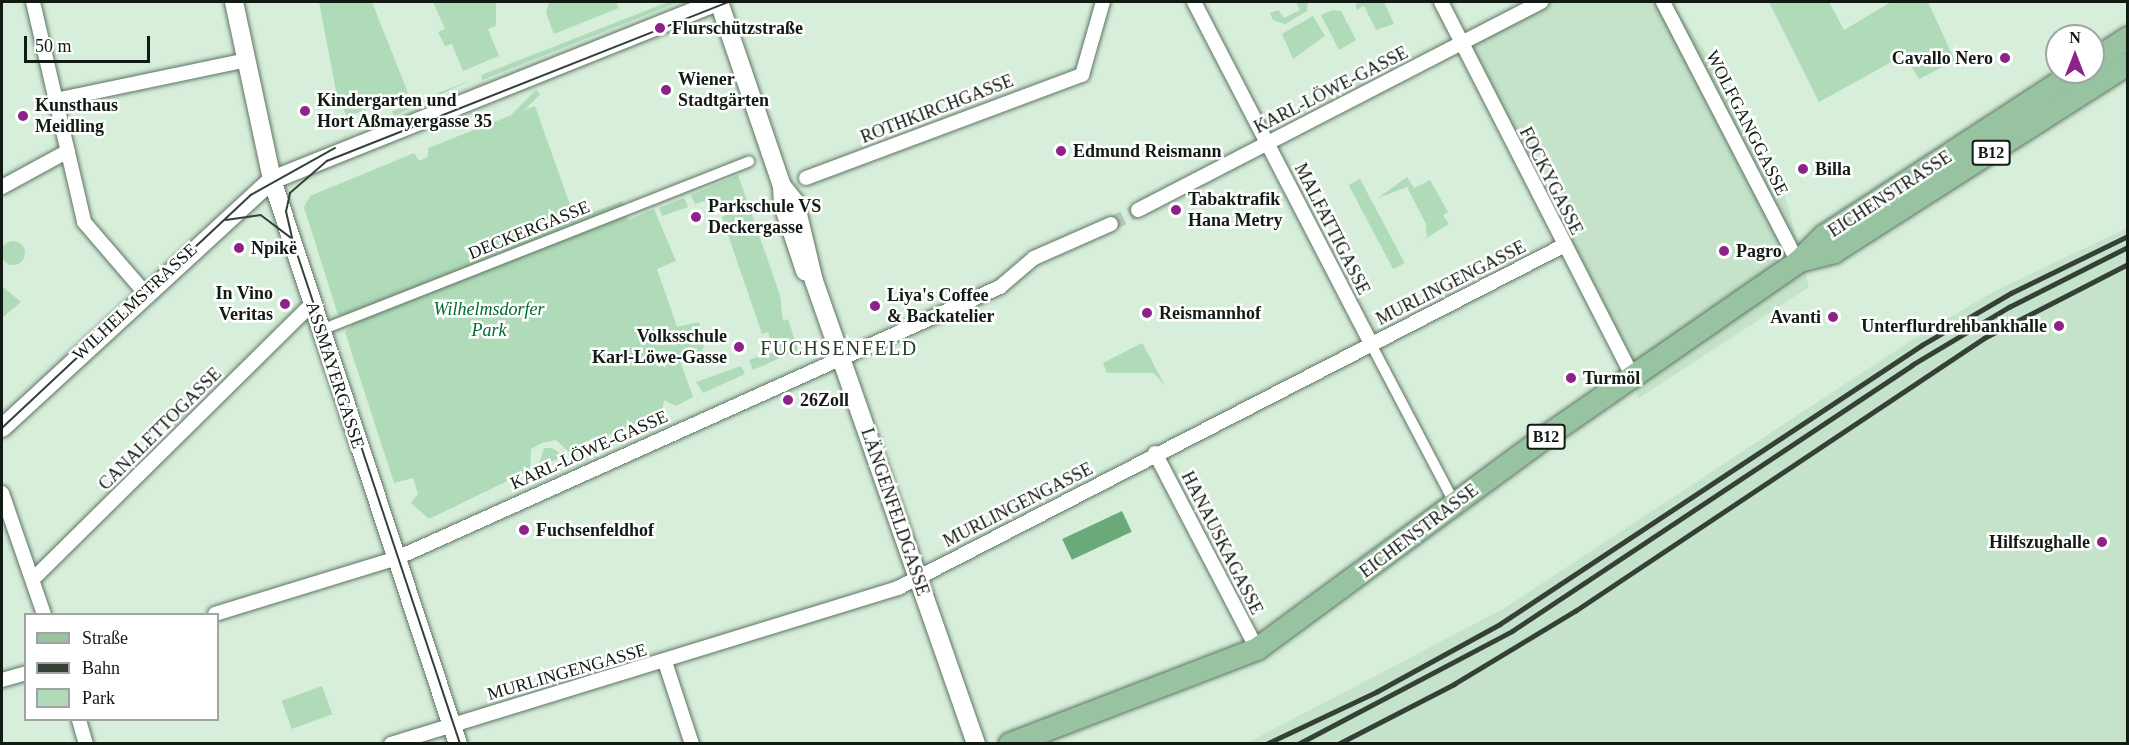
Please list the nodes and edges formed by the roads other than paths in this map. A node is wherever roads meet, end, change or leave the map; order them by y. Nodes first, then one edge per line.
1 (33, 2) edge
2 (234, 2) edge
3 (717, 2) edge
4 (1103, 2) edge
5 (1194, 2) edge
6 (1441, 2) edge
7 (1541, 2) edge
8 (1663, 2) edge
9 (2127, 38) edge
10 (1462, 43) junction
11 (2105, 53) edge
12 (247, 60) junction
13 (2127, 64) edge
14 (2058, 84) edge
15 (56, 100) junction
16 (1268, 144) junction
17 (68, 151) junction
18 (749, 161) dead end
19 (806, 178) dead end
20 (272, 180) junction
21 (2, 187) edge
22 (1138, 210) tunnel mouth
23 (1111, 224) tunnel mouth
24 (1563, 246) junction
25 (1798, 262) junction
26 (145, 293) junction
27 (312, 304) junction
28 (321, 330) junction
29 (1371, 344) junction
30 (841, 357) junction
31 (1632, 375) junction
32 (2, 428) edge
33 (1155, 453) junction
34 (2, 493) edge
35 (1455, 505) junction
36 (395, 559) junction
37 (918, 578) junction
38 (33, 579) junction
39 (43, 613) edge
40 (219, 614) edge
41 (1257, 649) junction
42 (665, 662) junction
43 (24, 674) edge
44 (2, 680) edge
45 (79, 721) edge
46 (451, 725) junction
47 (86, 744) edge
48 (391, 744) edge
49 (458, 744) edge
50 (692, 744) edge
51 (976, 744) edge
52 (1010, 744) edge

1 - 15 street
2 - 12 street, ASSMAYERGASSE
3 - 20 street
3 - 30 street, LÄNGENFELDGASSE
4 - 19 street, ROTHKIRCHGASSE
5 - 16 street, MALFATTIGASSE
6 - 10 street, FOCKYGASSE
7 - 10 street, KARL-LÖWE-GASSE
8 - 25 street, WOLFGANGGASSE
9 - 11 main road
10 - 16 street, KARL-LÖWE-GASSE
10 - 24 street, FOCKYGASSE
12 - 15 street
12 - 20 street, ASSMAYERGASSE
13 - 25 main road, EICHENSTRASSE / B12
14 - 25 main road, EICHENSTRASSE / B12
15 - 17 street
16 - 22 street, KARL-LÖWE-GASSE
16 - 29 street, MALFATTIGASSE
17 - 21 street
17 - 26 street
18 - 28 street, DECKERGASSE
20 - 26 street, WILHELMSTRASSE
20 - 27 street, ASSMAYERGASSE
23 - 30 street, KARL-LÖWE-GASSE
24 - 29 street, MURLINGENGASSE
24 - 31 street, FOCKYGASSE
25 - 31 main road, EICHENSTRASSE / B12
26 - 32 street, WILHELMSTRASSE
27 - 28 street, ASSMAYERGASSE
27 - 38 street, CANALETTOGASSE
28 - 36 street, ASSMAYERGASSE
29 - 33 street, MURLINGENGASSE
29 - 35 street, MALFATTIGASSE
30 - 36 street, KARL-LÖWE-GASSE
30 - 37 street, LÄNGENFELDGASSE
31 - 35 main road, EICHENSTRASSE / B12
33 - 37 street, MURLINGENGASSE
33 - 41 street, HANAUSKAGASSE
34 - 38 street
35 - 41 main road, EICHENSTRASSE / B12
36 - 40 street, KARL-LÖWE-GASSE
36 - 46 street, ASSMAYERGASSE
37 - 42 street, MURLINGENGASSE
37 - 51 street, LÄNGENFELDGASSE
38 - 39 street
41 - 52 main road, EICHENSTRASSE / B12
42 - 46 street, MURLINGENGASSE
42 - 50 street
43 - 44 street
45 - 47 street
46 - 48 street, MURLINGENGASSE
46 - 49 street, ASSMAYERGASSE

